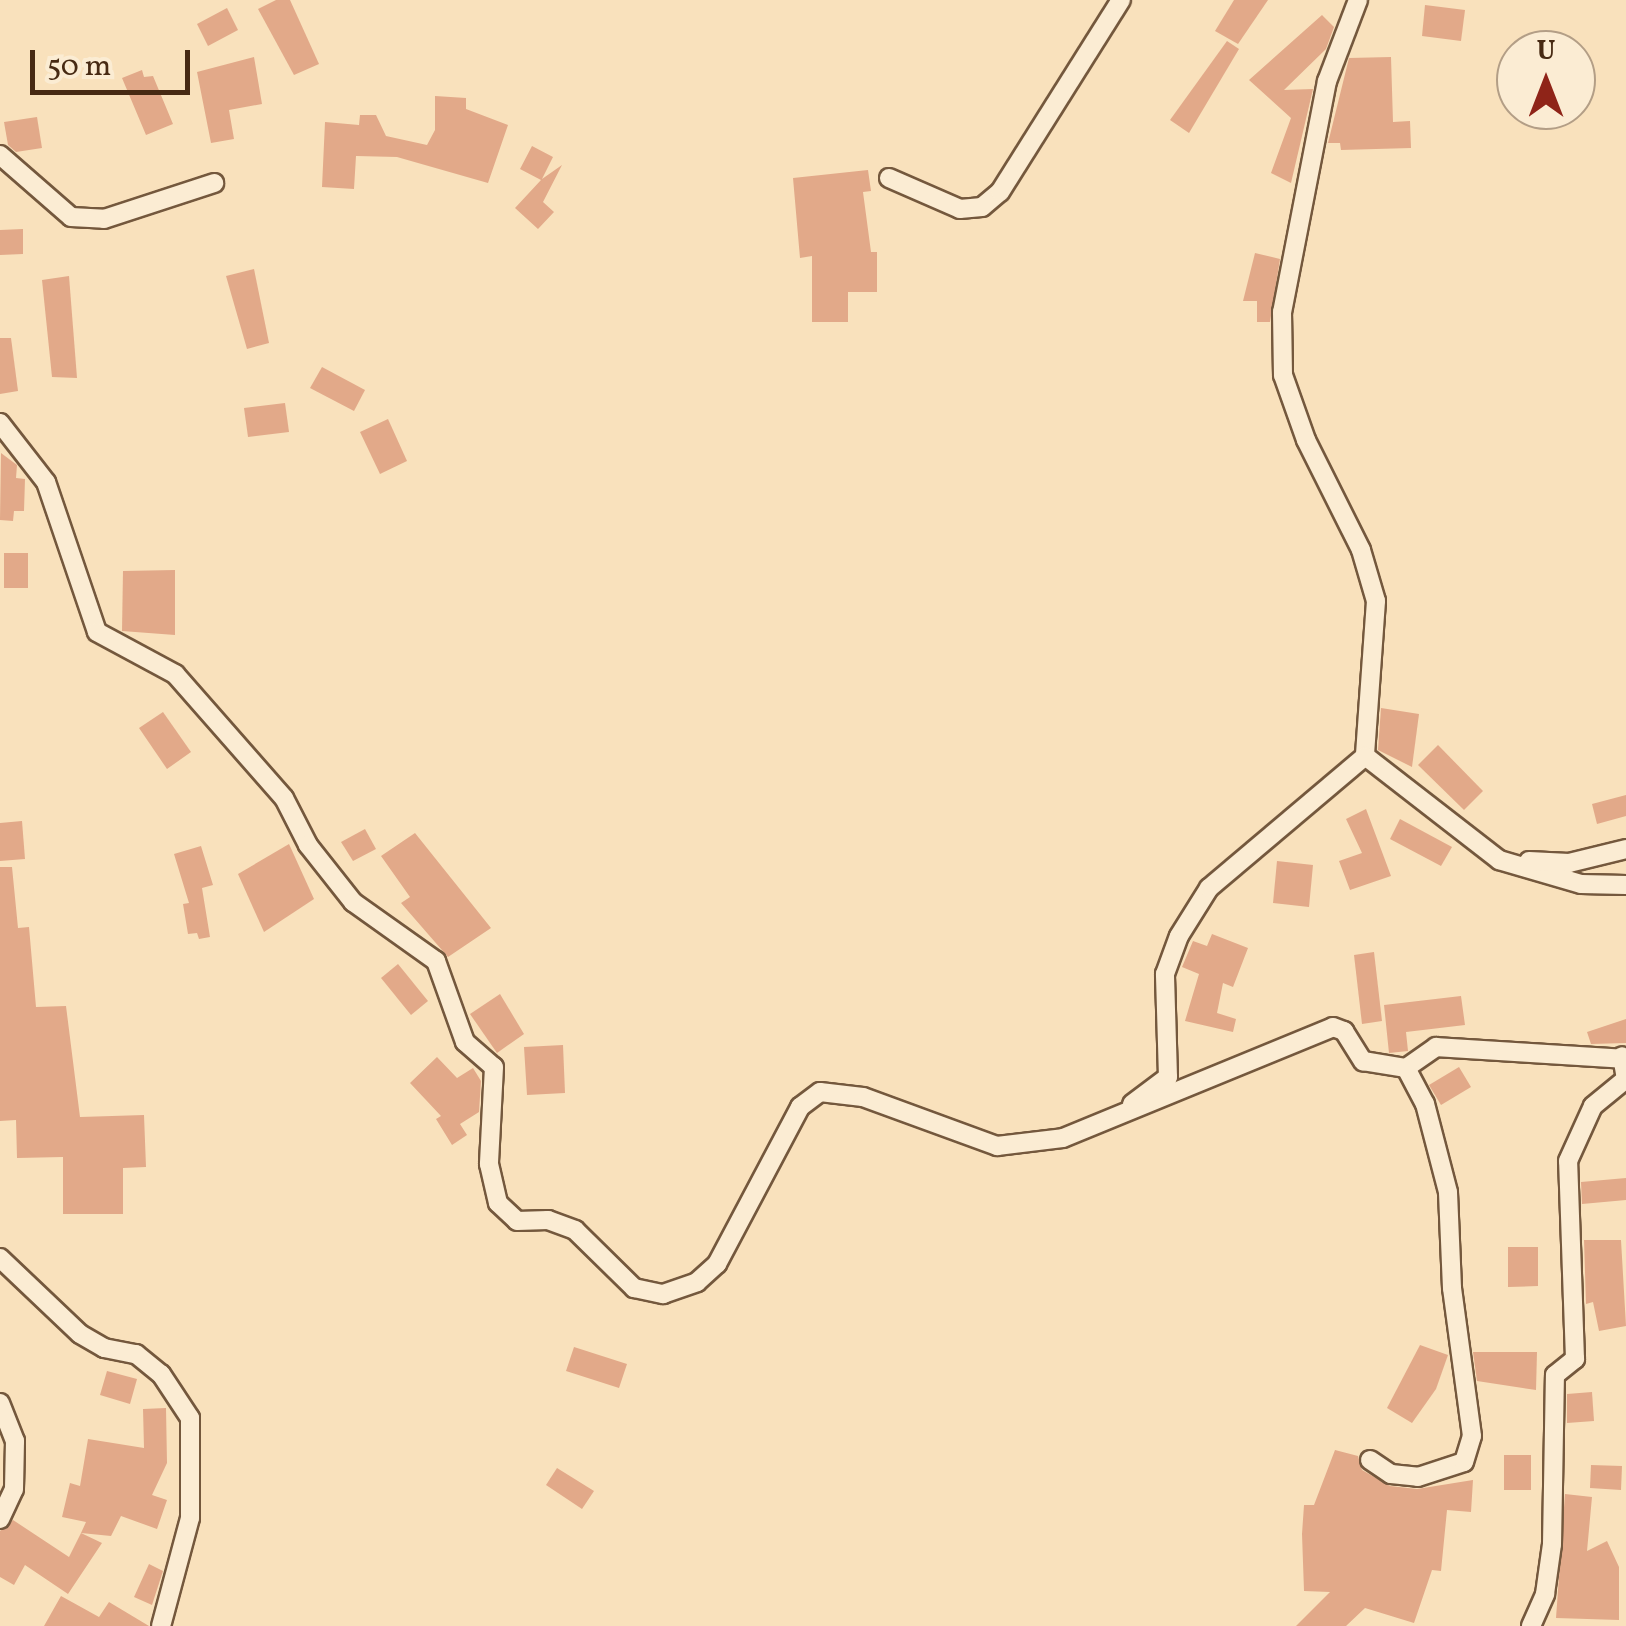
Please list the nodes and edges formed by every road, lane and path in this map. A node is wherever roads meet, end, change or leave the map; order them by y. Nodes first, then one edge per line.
1 (1122, 0) edge
2 (1358, 0) edge
3 (0, 155) edge
4 (889, 178) dead end
5 (214, 183) dead end
6 (0, 423) edge
7 (1366, 756) junction
8 (1626, 849) edge
9 (1499, 860) junction
10 (1626, 885) edge
11 (1624, 1057) edge
12 (1406, 1068) junction
13 (1114, 1118) junction
14 (0, 1258) edge
15 (0, 1403) edge
16 (1370, 1460) dead end
17 (0, 1519) edge
18 (161, 1626) edge
19 (1531, 1626) edge

1 - 4 street
2 - 7 street
3 - 5 street
6 - 13 street
7 - 9 street
7 - 13 street
8 - 9 street
9 - 10 street
11 - 12 street
11 - 19 street
12 - 13 street
12 - 16 street
14 - 18 street
15 - 17 street

